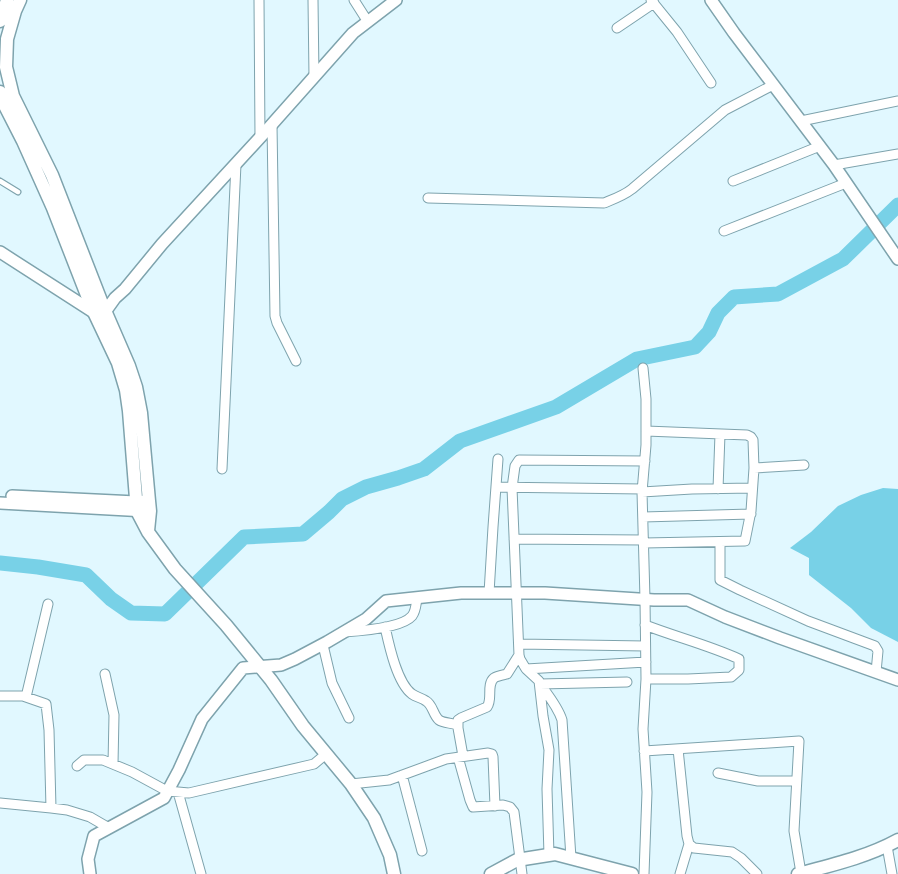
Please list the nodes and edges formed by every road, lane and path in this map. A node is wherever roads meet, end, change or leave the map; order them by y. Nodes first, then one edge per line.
1 (7, 0) edge
2 (20, 0) edge
3 (259, 0) edge
4 (313, 0) edge
5 (354, 0) edge
6 (711, 0) edge
7 (393, 1) edge
8 (652, 1) edge
9 (0, 22) edge
10 (368, 22) junction
11 (617, 28) dead end
12 (3, 50) edge
13 (314, 77) junction
14 (711, 83) dead end
15 (773, 84) junction
16 (0, 92) edge
17 (898, 102) edge
18 (800, 120) junction
19 (272, 125) junction
20 (260, 137) junction
21 (820, 146) junction
22 (898, 154) edge
23 (236, 164) junction
24 (834, 165) junction
25 (0, 181) edge
26 (733, 181) dead end
27 (846, 184) junction
28 (18, 192) dead end
29 (428, 198) dead end
30 (724, 231) dead end
31 (0, 244) edge
32 (0, 252) edge
33 (895, 255) edge
34 (98, 306) junction
35 (296, 361) dead end
36 (643, 368) dead end
37 (646, 431) junction
38 (720, 434) junction
39 (498, 459) dead end
40 (645, 462) junction
41 (804, 465) dead end
42 (222, 468) dead end
43 (754, 468) junction
44 (496, 487) junction
45 (512, 488) junction
46 (752, 488) junction
47 (718, 489) junction
48 (642, 490) junction
49 (0, 496) edge
50 (0, 503) edge
51 (143, 506) junction
52 (750, 514) junction
53 (643, 517) junction
54 (514, 539) junction
55 (643, 542) junction
56 (720, 542) junction
57 (489, 593) junction
58 (517, 593) junction
59 (417, 598) junction
60 (645, 599) junction
61 (48, 604) dead end
62 (645, 626) junction
63 (385, 627) junction
64 (344, 632) junction
65 (519, 644) junction
66 (323, 645) junction
67 (645, 646) junction
68 (520, 654) junction
69 (646, 662) junction
70 (260, 667) junction
71 (526, 669) junction
72 (876, 672) junction
73 (104, 674) dead end
74 (646, 679) junction
75 (898, 680) edge
76 (627, 682) dead end
77 (539, 683) junction
78 (0, 696) edge
79 (26, 697) junction
80 (348, 718) dead end
81 (457, 725) junction
82 (678, 749) junction
83 (644, 751) junction
84 (326, 754) junction
85 (461, 757) junction
86 (113, 764) junction
87 (77, 766) dead end
88 (718, 773) dead end
89 (402, 775) junction
90 (796, 781) junction
91 (351, 784) junction
92 (173, 792) junction
93 (0, 804) edge
94 (495, 806) junction
95 (51, 808) junction
96 (109, 828) junction
97 (898, 840) edge
98 (690, 844) junction
99 (887, 846) junction
100 (422, 851) dead end
101 (548, 855) junction
102 (571, 858) junction
103 (520, 859) junction
104 (803, 873) edge
105 (90, 874) edge
106 (201, 874) edge
107 (394, 874) edge
108 (491, 874) edge
109 (522, 874) edge
110 (632, 874) edge
111 (644, 874) edge
112 (680, 874) edge
113 (757, 874) edge
114 (892, 874) edge

1 - 9 main road
2 - 12 main road
3 - 20 street
4 - 13 street
5 - 10 street
6 - 15 street
7 - 10 street
8 - 11 street
8 - 14 street
10 - 13 street
12 - 34 main road
13 - 19 street
15 - 18 street
15 - 29 street
16 - 34 main road
17 - 18 street
18 - 21 street
19 - 20 street
19 - 35 street
20 - 23 street
21 - 24 street
21 - 26 street
22 - 24 street
23 - 34 street
23 - 42 street
24 - 27 street
25 - 28 lane
27 - 30 street
27 - 33 street
31 - 34 street
32 - 34 street
34 - 51 main road
36 - 37 street
37 - 38 street
37 - 40 street
38 - 43 street
38 - 47 street
39 - 44 street
40 - 45 street
40 - 48 street
41 - 43 street
43 - 46 street
44 - 45 street
44 - 57 street
45 - 48 street
45 - 54 street
46 - 47 street
46 - 52 street
47 - 48 street
48 - 53 street
49 - 51 street
50 - 51 street
51 - 70 main road
52 - 53 street
52 - 56 street
53 - 55 street
54 - 55 street
54 - 58 street
55 - 56 street
55 - 60 street
56 - 72 street
57 - 58 street
57 - 59 street
58 - 60 street
58 - 65 street
59 - 63 street
59 - 64 street
60 - 62 street
60 - 72 street
61 - 79 street
62 - 67 street
62 - 74 street
63 - 64 street
63 - 81 street
64 - 66 street
65 - 67 street
65 - 68 street
66 - 70 street
66 - 80 street
67 - 69 street
68 - 71 street
68 - 81 street
69 - 71 street
69 - 74 street
70 - 84 main road
70 - 92 street
71 - 77 street
72 - 75 street
73 - 86 street
74 - 83 street
76 - 77 street
77 - 101 street
77 - 102 street
78 - 79 street
79 - 95 street
81 - 85 street
82 - 83 street
82 - 90 street
82 - 98 street
83 - 111 street
84 - 91 main road
84 - 92 street
85 - 89 street
85 - 94 street
85 - 94 street
86 - 87 street
86 - 92 street
88 - 90 street
89 - 91 street
89 - 100 street
90 - 104 street
91 - 107 main road
92 - 96 street
92 - 106 street
93 - 95 street
94 - 103 street
95 - 96 street
96 - 105 street
97 - 99 main road
98 - 112 street
98 - 113 street
99 - 104 main road
99 - 114 street
101 - 102 main road
101 - 103 main road
102 - 110 main road
103 - 108 main road
103 - 109 street

